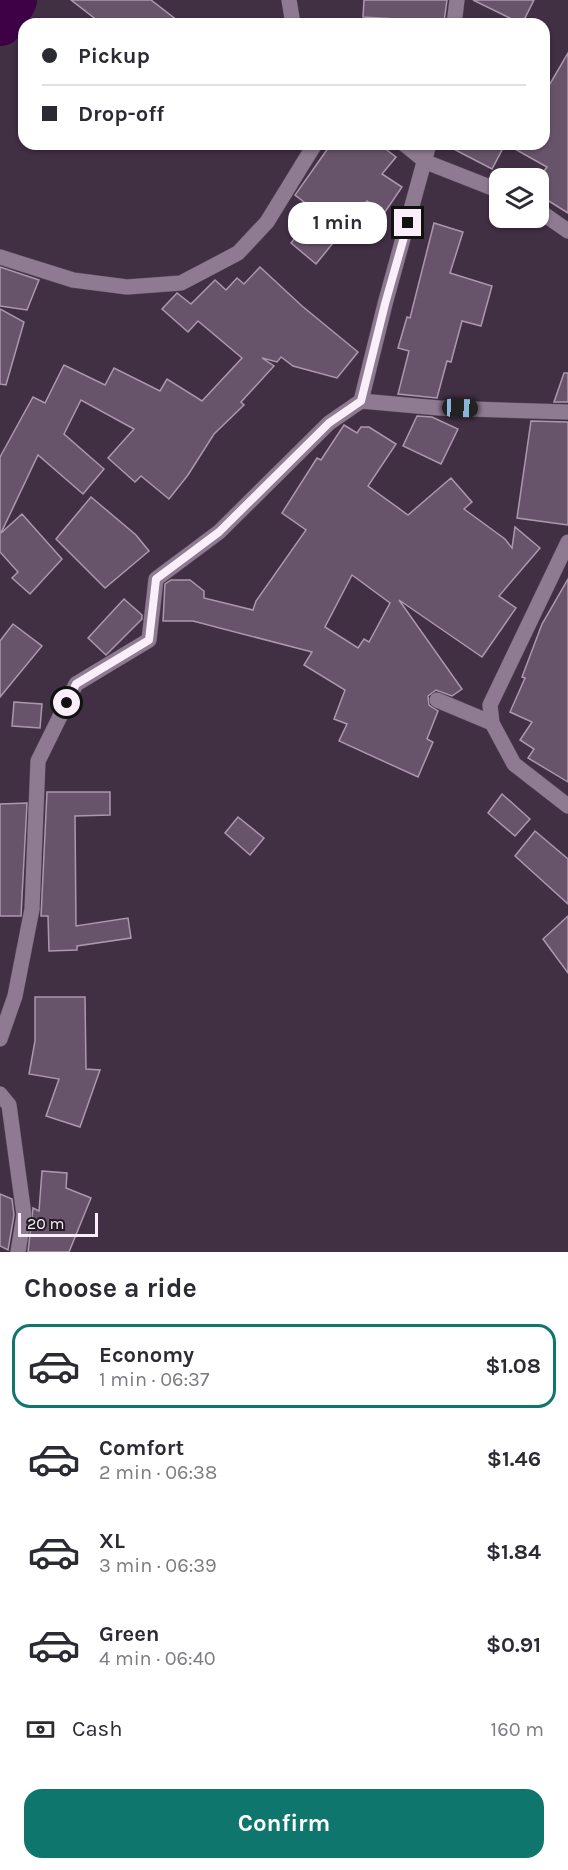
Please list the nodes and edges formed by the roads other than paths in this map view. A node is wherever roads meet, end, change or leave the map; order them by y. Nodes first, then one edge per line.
1 (289, 0) edge
2 (457, 0) edge
3 (292, 18) edge
4 (455, 18) edge
5 (311, 150) edge
6 (411, 150) edge
7 (428, 150) edge
8 (426, 162) junction
9 (489, 187) edge
10 (549, 218) edge
11 (568, 231) edge
12 (0, 257) edge
13 (361, 401) junction
14 (568, 412) edge
15 (568, 542) edge
16 (437, 700) dead end
17 (492, 723) junction
18 (568, 806) edge
19 (0, 1039) edge
20 (0, 1094) edge
21 (18, 1252) edge

1 - 3 street
2 - 4 street
5 - 12 street
6 - 8 street
7 - 8 street
8 - 9 street
8 - 13 street
10 - 11 street
13 - 14 street
13 - 19 street
15 - 17 street
16 - 17 street
17 - 18 street
20 - 21 street

